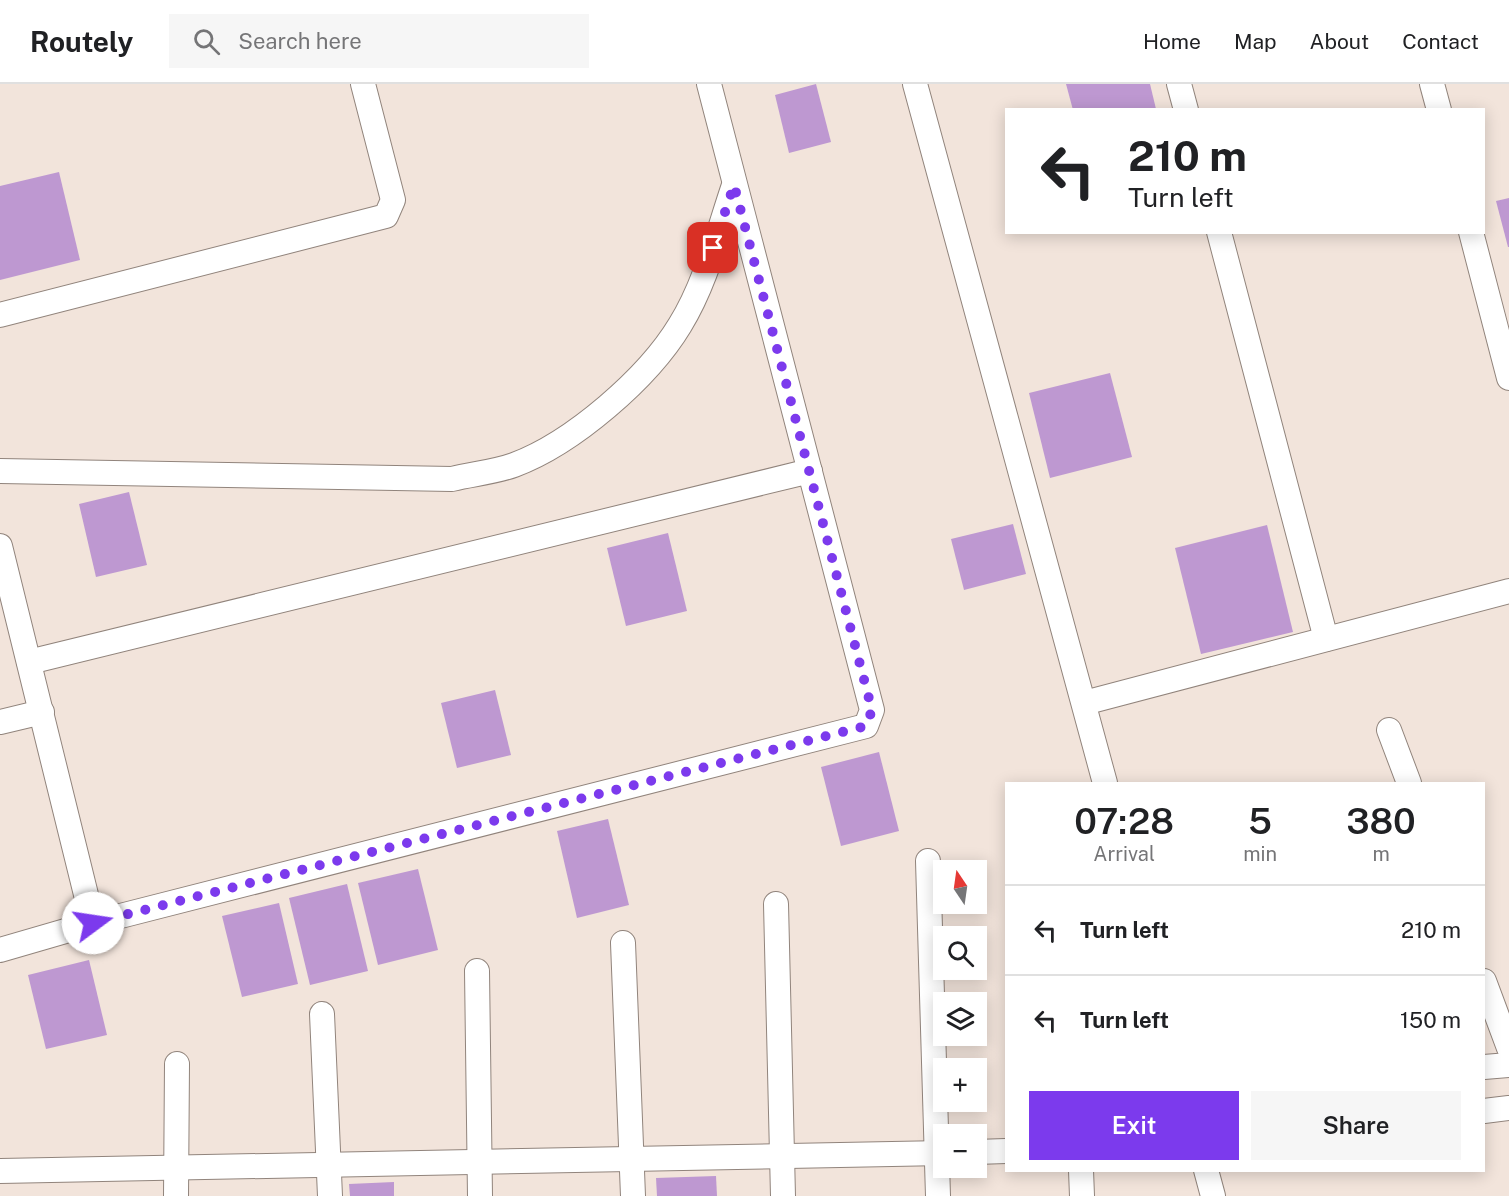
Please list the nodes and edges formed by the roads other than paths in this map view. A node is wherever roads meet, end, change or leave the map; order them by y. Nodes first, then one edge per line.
1 (363, 84) edge
2 (709, 84) edge
3 (915, 84) edge
4 (1179, 84) edge
5 (1432, 84) edge
6 (1185, 108) edge
7 (1438, 108) edge
8 (734, 185) junction
9 (1219, 234) edge
10 (1472, 234) edge
11 (0, 315) edge
12 (1509, 378) edge
13 (0, 471) edge
14 (810, 471) junction
15 (0, 546) edge
16 (1509, 591) edge
17 (1326, 639) junction
18 (29, 662) junction
19 (1084, 703) junction
20 (42, 712) junction
21 (0, 722) edge
22 (1389, 730) dead end
23 (1105, 782) edge
24 (1409, 782) edge
25 (928, 861) dead end
26 (776, 904) dead end
27 (93, 923) junction
28 (623, 943) dead end
29 (0, 950) edge
30 (477, 971) dead end
31 (1485, 984) edge
32 (322, 1014) dead end
33 (1509, 1048) edge
34 (177, 1064) dead end
35 (1509, 1065) edge
36 (1485, 1067) edge
37 (1509, 1108) edge
38 (1485, 1111) edge
39 (939, 1124) edge
40 (1005, 1151) edge
41 (987, 1152) edge
42 (933, 1153) edge
43 (781, 1156) junction
44 (631, 1159) junction
45 (478, 1161) junction
46 (328, 1164) junction
47 (176, 1167) junction
48 (0, 1171) edge
49 (1081, 1172) edge
50 (1207, 1172) edge
51 (939, 1178) edge
52 (176, 1196) edge
53 (330, 1196) edge
54 (480, 1196) edge
55 (633, 1196) edge
56 (783, 1196) edge
57 (938, 1196) edge
58 (1082, 1196) edge
59 (1213, 1196) edge

1 - 11 street
2 - 8 street
3 - 19 street
4 - 6 street
5 - 7 street
8 - 13 street
8 - 14 street
9 - 17 street
10 - 12 street
14 - 18 street
14 - 27 street
15 - 18 street
16 - 17 street
17 - 19 street
18 - 20 street
19 - 23 street
20 - 21 street
20 - 27 street
22 - 24 street
25 - 39 street
26 - 43 street
27 - 29 street
28 - 44 street
30 - 45 street
31 - 33 street
32 - 46 street
34 - 47 street
35 - 36 street
37 - 38 street
40 - 41 street
42 - 43 street
43 - 44 street
43 - 56 street
44 - 45 street
44 - 55 street
45 - 46 street
45 - 54 street
46 - 47 street
46 - 53 street
47 - 48 street
47 - 52 street
49 - 58 street
50 - 59 street
51 - 57 street

